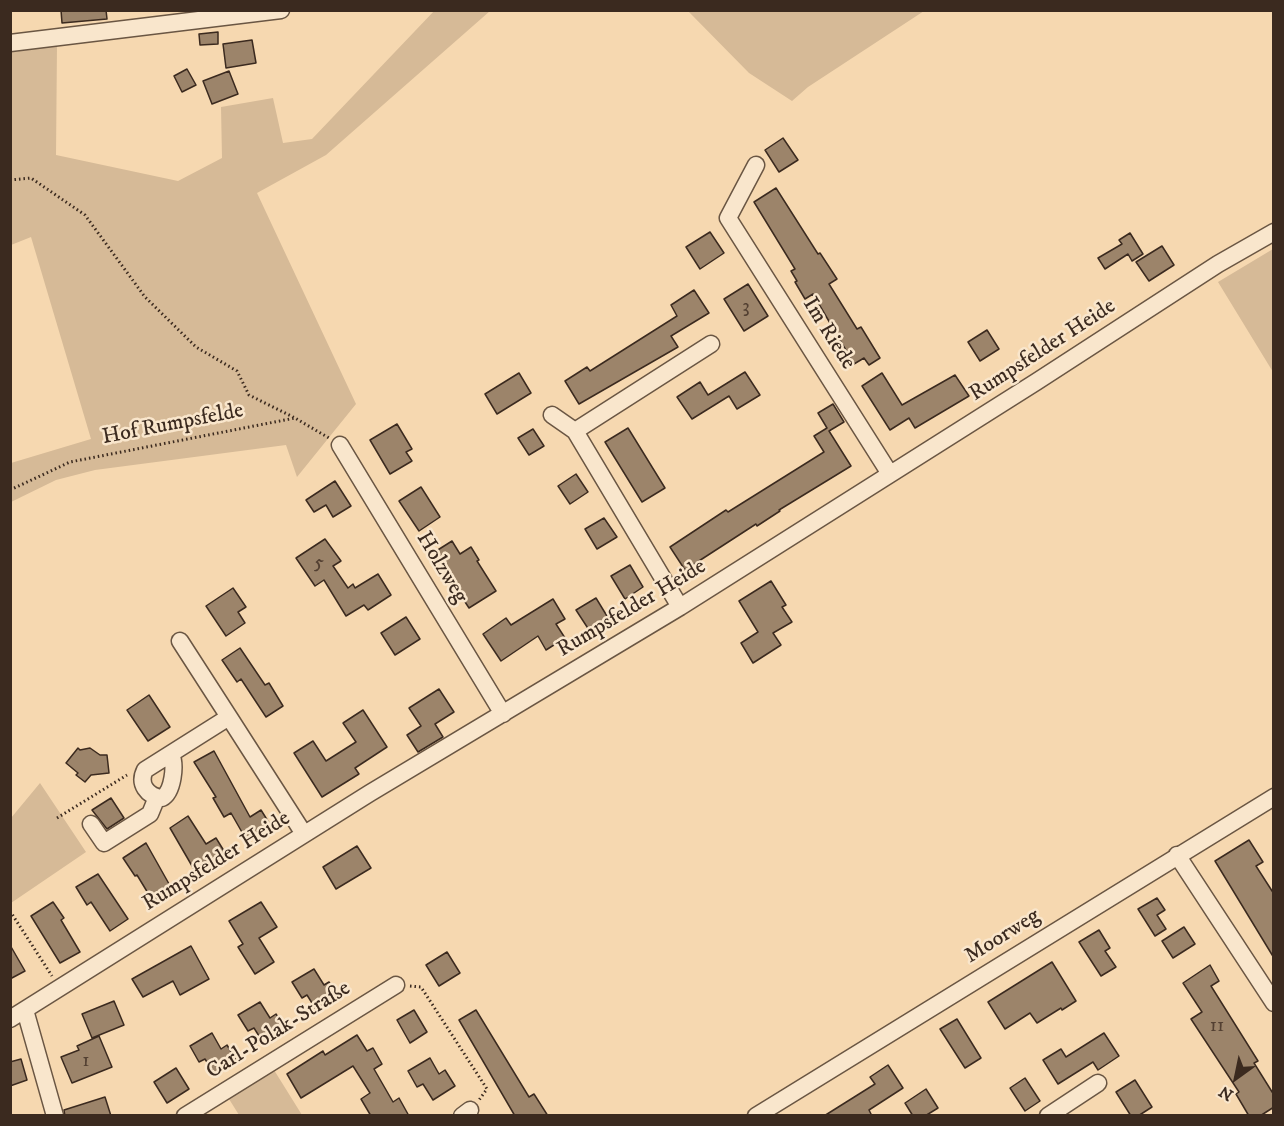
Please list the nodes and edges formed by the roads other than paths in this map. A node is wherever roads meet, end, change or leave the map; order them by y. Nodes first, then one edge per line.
1 (281, 10) edge
2 (161, 18) edge
3 (10, 43) edge
4 (756, 165) dead end
5 (1274, 232) edge
6 (711, 344) dead end
7 (552, 415) dead end
8 (575, 431) junction
9 (340, 445) road end
10 (890, 474) junction
11 (680, 607) junction
12 (180, 641) dead end
13 (503, 714) junction
14 (229, 717) junction
15 (171, 754) junction
16 (157, 797) junction
17 (1274, 797) edge
18 (92, 824) dead end
19 (304, 834) junction
20 (1177, 855) junction
21 (396, 985) road end
22 (1274, 1003) edge
23 (25, 1010) junction
24 (10, 1019) edge
25 (1098, 1083) dead end
26 (1067, 1109) edge
27 (55, 1116) edge
28 (185, 1116) edge
29 (756, 1116) edge
30 (1048, 1116) edge

1 - 2 street
2 - 3 street
4 - 10 street, Im Riede
5 - 10 street, Rumpsfelder Heide
6 - 8 street
7 - 8 street
8 - 11 street
9 - 13 street, Holzweg
10 - 11 street, Rumpsfelder Heide
11 - 13 street, Rumpsfelder Heide
12 - 14 street
13 - 19 street, Rumpsfelder Heide
14 - 15 street
14 - 19 street
15 - 16 street
15 - 16 street
16 - 18 street
17 - 20 street, Moorweg
19 - 23 street, Rumpsfelder Heide
20 - 22 street
20 - 29 street, Moorweg
21 - 28 street, Carl-Polak-Straße
23 - 24 street, Rumpsfelder Heide
23 - 27 street
25 - 26 street
26 - 30 street

